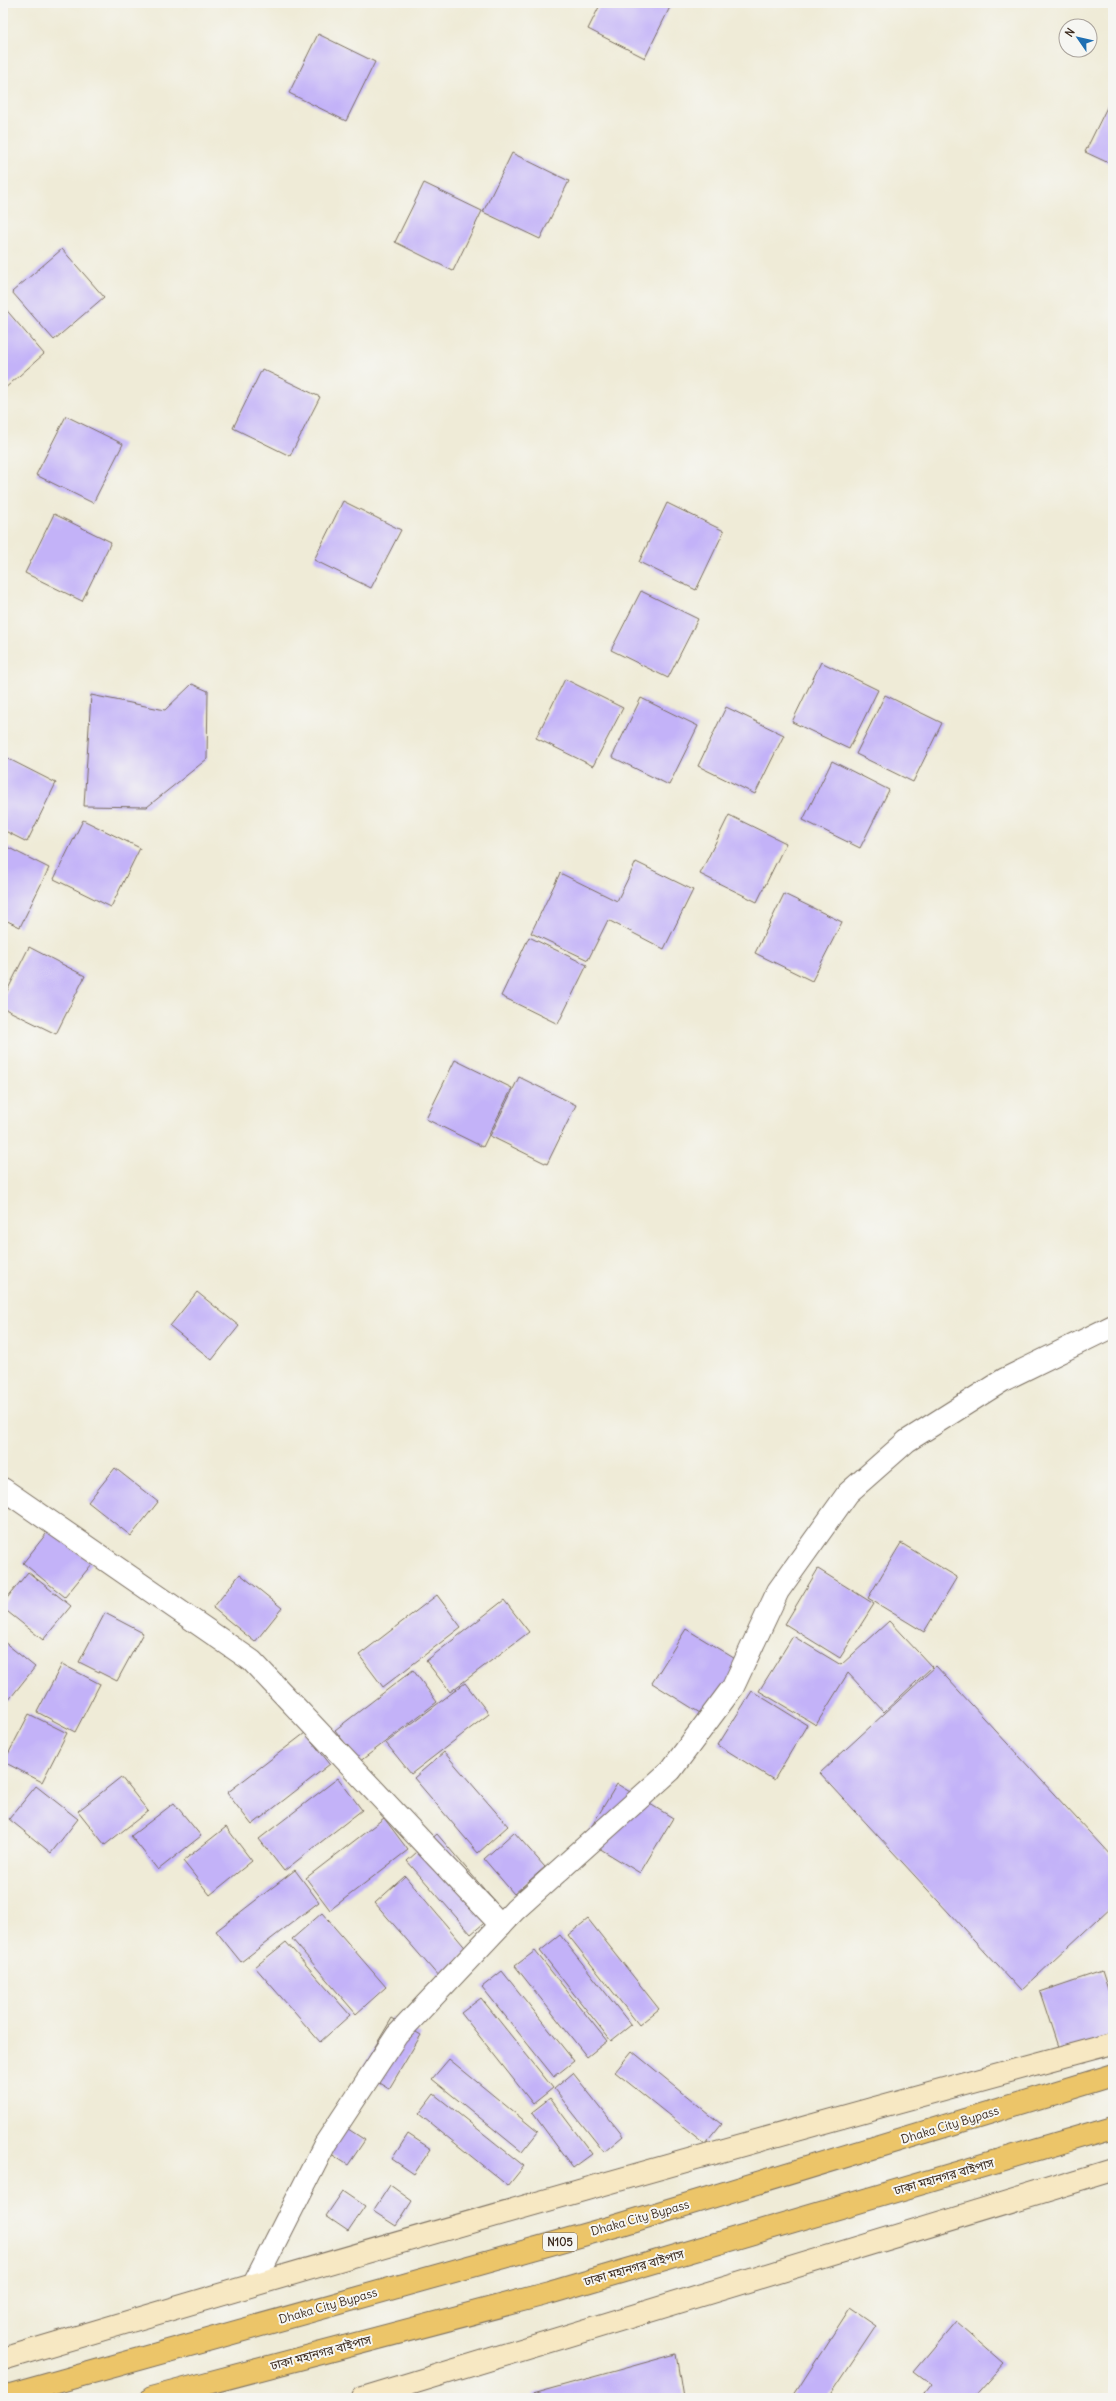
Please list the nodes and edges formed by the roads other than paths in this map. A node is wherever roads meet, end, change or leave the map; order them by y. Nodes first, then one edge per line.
1 (1113, 1326) edge
2 (3, 1489) edge
3 (501, 1925) junction
4 (1113, 2043) edge
5 (1113, 2075) edge
6 (1113, 2127) edge
7 (1113, 2170) edge
8 (254, 2284) junction
9 (3, 2359) edge
10 (3, 2397) edge
11 (151, 2398) edge
12 (363, 2398) edge

1 - 3 street
2 - 3 street
3 - 8 street
4 - 8 main road
5 - 10 highway, Dhaka City Bypass / N105
6 - 11 highway, ঢাকা মহানগর বাইপাস
7 - 12 main road
8 - 9 main road

